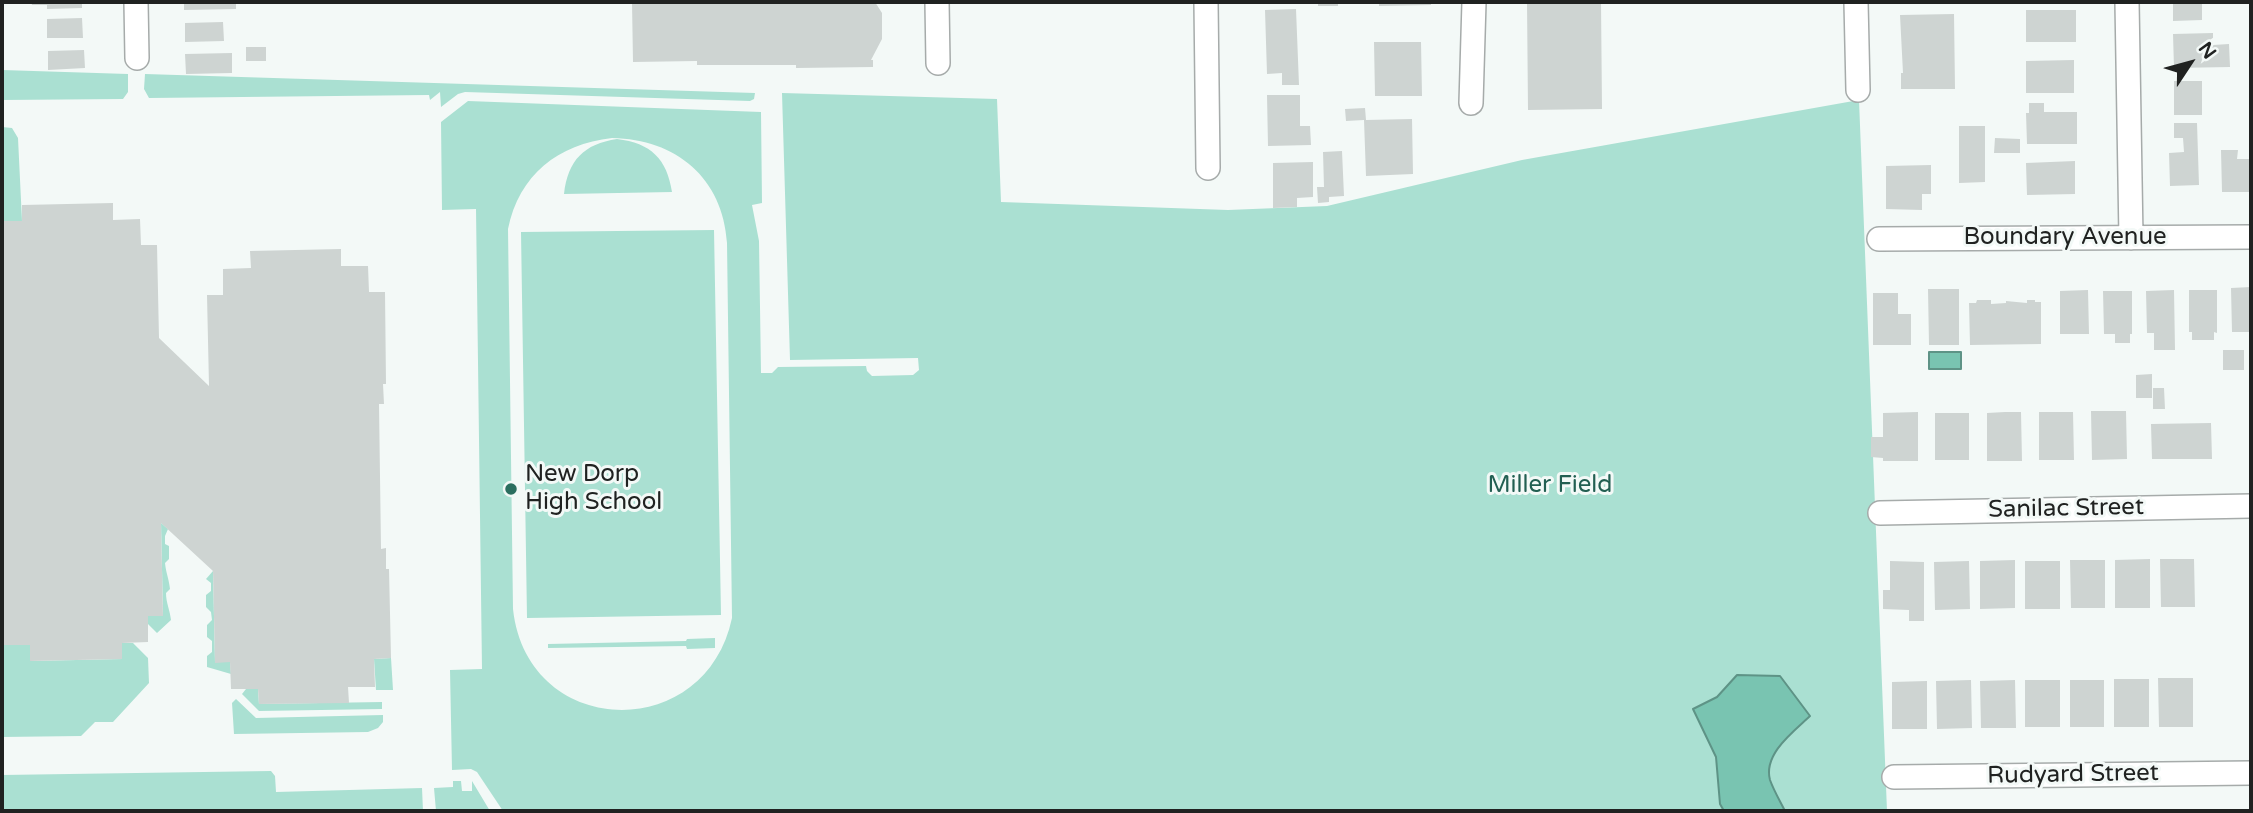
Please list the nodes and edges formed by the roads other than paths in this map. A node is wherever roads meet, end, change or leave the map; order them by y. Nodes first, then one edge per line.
1 (136, 2) edge
2 (937, 2) edge
3 (1206, 2) edge
4 (1474, 2) edge
5 (1856, 2) edge
6 (2127, 2) edge
7 (137, 58) dead end
8 (938, 63) dead end
9 (1858, 90) dead end
10 (1471, 103) dead end
11 (1208, 168) dead end
12 (2251, 237) edge
13 (2131, 238) junction
14 (1879, 239) dead end
15 (2251, 506) edge
16 (1880, 513) dead end
17 (2251, 773) edge
18 (1894, 777) dead end

1 - 7 street
2 - 8 street
3 - 11 street
4 - 10 street
5 - 9 street
6 - 13 street
12 - 13 street, Boundary Avenue
13 - 14 street, Boundary Avenue
15 - 16 street, Sanilac Street
17 - 18 street, Rudyard Street

